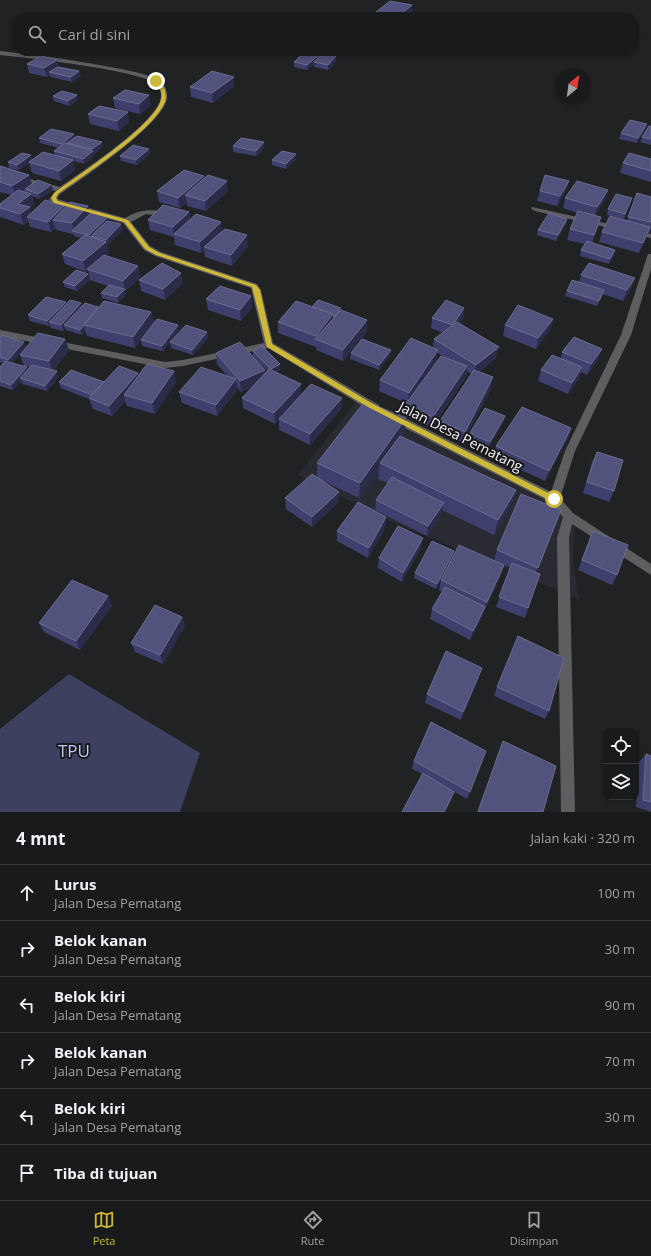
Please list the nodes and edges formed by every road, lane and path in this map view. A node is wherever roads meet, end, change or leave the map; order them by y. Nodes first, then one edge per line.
1 (0, 53) edge
2 (12, 54) edge
3 (24, 56) edge
4 (0, 173) edge
5 (61, 190) junction
6 (535, 209) dead end
7 (177, 216) edge
8 (126, 221) junction
9 (651, 236) edge
10 (651, 256) edge
11 (0, 333) edge
12 (269, 345) junction
13 (554, 499) junction
14 (569, 516) junction
15 (651, 570) edge
16 (568, 812) edge

1 - 2 street
3 - 5 street
4 - 5 street
5 - 8 street
6 - 9 street
7 - 8 street
8 - 12 street
10 - 13 street
11 - 12 street
12 - 13 street, Jalan Desa Pematang
13 - 14 street, Jalan Desa Pematang
14 - 15 street, Jalan Desa Pematang
14 - 16 street

